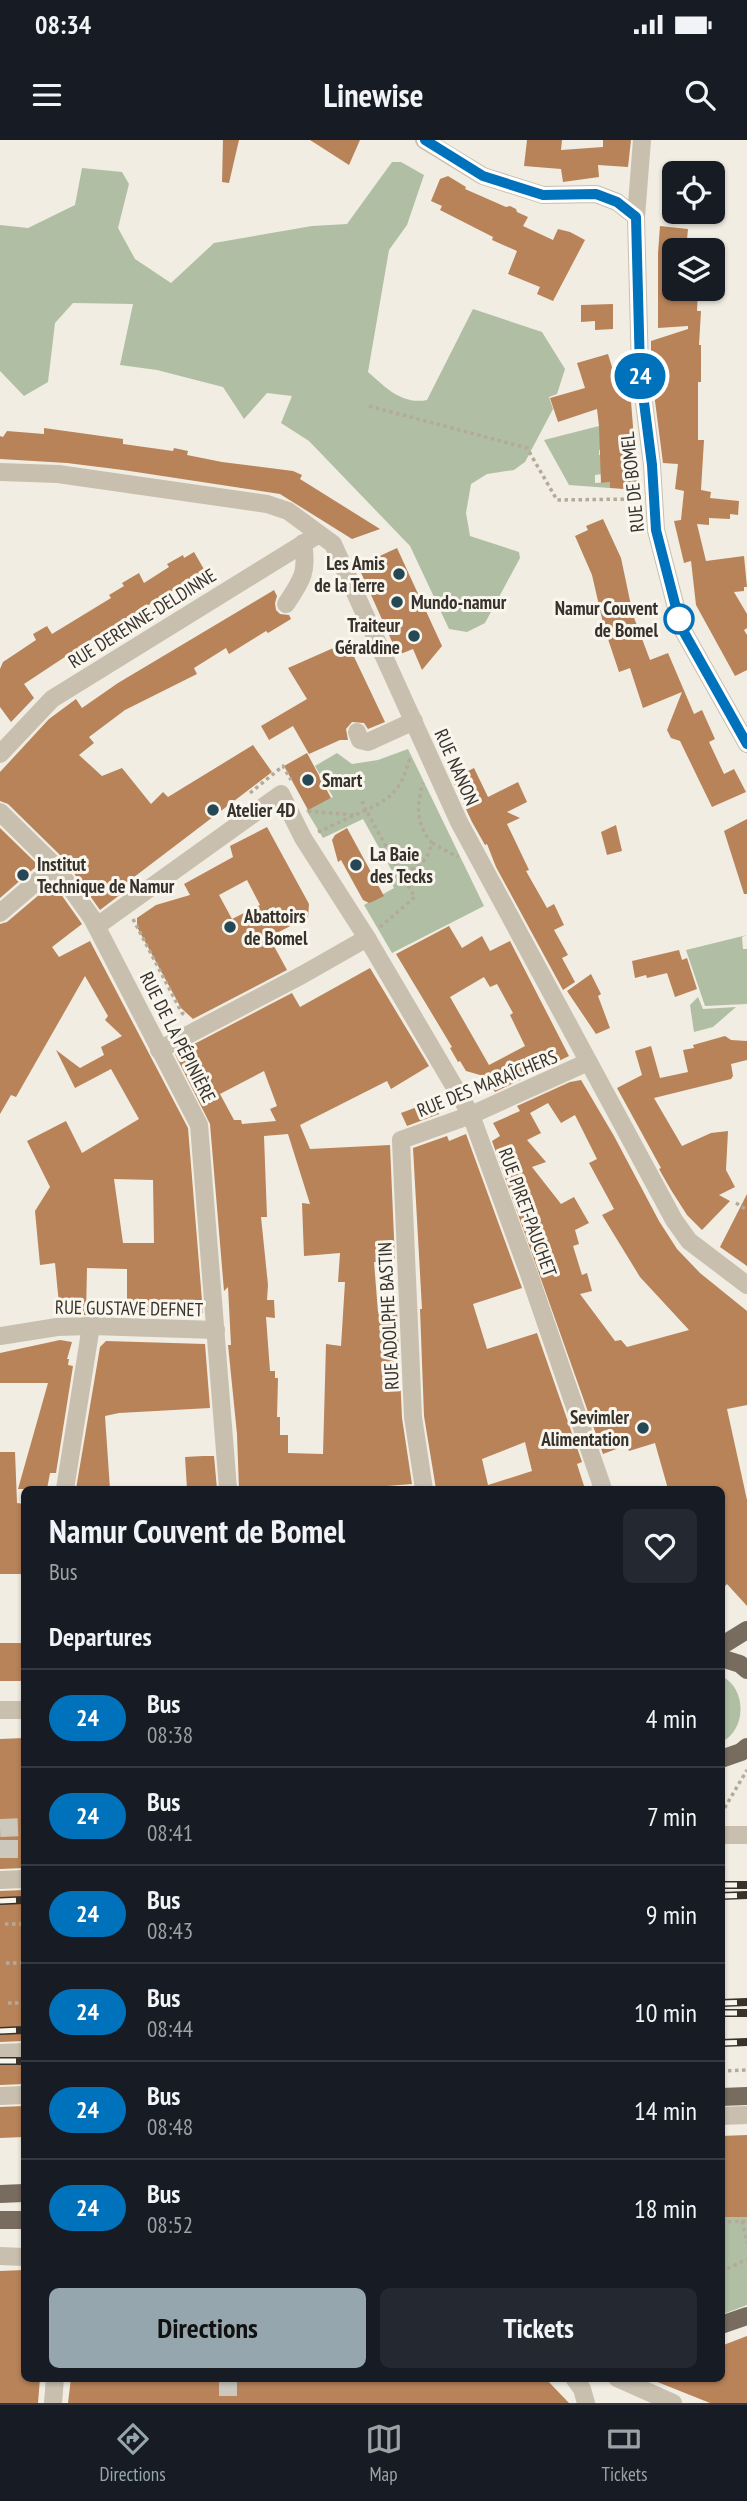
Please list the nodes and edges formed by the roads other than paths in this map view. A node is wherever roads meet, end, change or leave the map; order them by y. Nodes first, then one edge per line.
1 (424, 140) edge
2 (642, 140) edge
3 (636, 217) junction
4 (0, 472) edge
5 (319, 534) junction
6 (303, 543) junction
7 (286, 604) dead end
8 (740, 717) edge
9 (417, 728) junction
10 (357, 732) dead end
11 (747, 744) edge
12 (0, 754) edge
13 (0, 812) edge
14 (55, 866) junction
15 (0, 913) edge
16 (97, 926) junction
17 (367, 938) junction
18 (159, 1050) junction
19 (588, 1062) junction
20 (471, 1115) junction
21 (401, 1140) joint
22 (747, 1285) edge
23 (90, 1325) junction
24 (216, 1330) junction
25 (0, 1336) edge
26 (65, 1486) edge
27 (228, 1486) edge
28 (424, 1486) edge
29 (602, 1486) edge
30 (747, 1630) edge
31 (725, 1645) edge
32 (725, 1649) edge
33 (745, 1664) edge
34 (0, 1710) edge
35 (21, 1710) edge
36 (747, 1747) edge
37 (725, 1758) edge
38 (725, 1835) edge
39 (747, 1835) edge
40 (21, 1879) edge
41 (0, 1880) edge
42 (21, 2052) edge
43 (0, 2053) edge
44 (21, 2095) edge
45 (0, 2096) edge
46 (725, 2096) edge
47 (747, 2096) edge
48 (747, 2115) edge
49 (725, 2116) edge
50 (21, 2193) edge
51 (0, 2194) edge
52 (0, 2220) edge
53 (21, 2220) edge
54 (0, 2256) edge
55 (21, 2257) edge
56 (747, 2316) edge
57 (725, 2324) edge
58 (55, 2382) edge
59 (577, 2382) edge
60 (631, 2395) edge
61 (665, 2402) edge
62 (53, 2403) edge
63 (586, 2403) edge

1 - 3 street
2 - 3 street, RUE DE BOMEL
3 - 8 street, RUE DE BOMEL
4 - 5 street, RUE NANON
5 - 6 street, RUE DERENNE-DELDINNE
5 - 9 street, RUE NANON
6 - 7 street
6 - 12 street, RUE DERENNE-DELDINNE
8 - 11 street, RUE DE BOMEL
9 - 10 street
9 - 19 street, RUE NANON
13 - 14 street, RUE DE LA PÉPINIÈRE
14 - 15 street
14 - 16 street, RUE DE LA PÉPINIÈRE
16 - 17 street, RUE PIRET-PAUCHET
16 - 18 street, RUE DE LA PÉPINIÈRE
17 - 18 street
17 - 20 street, RUE PIRET-PAUCHET
18 - 24 street, RUE DE LA PÉPINIÈRE
19 - 20 street, RUE DES MARAÎCHERS
19 - 22 street, RUE NANON
20 - 21 street, RUE DES MARAÎCHERS
20 - 29 street, RUE PIRET-PAUCHET
21 - 28 street, RUE ADOLPHE BASTIN
23 - 24 street, RUE GUSTAVE DEFNET
23 - 25 street, RUE GUSTAVE DEFNET
23 - 26 street
24 - 27 street, RUE DE LA PÉPINIÈRE
30 - 31 main road
32 - 33 main road
34 - 35 street
36 - 37 main road
38 - 39 street
40 - 41 street
42 - 43 street
44 - 45 street
46 - 47 main road
48 - 49 street
50 - 51 main road
52 - 53 main road
54 - 55 street
56 - 57 main road
58 - 62 street
59 - 63 street
60 - 61 street

